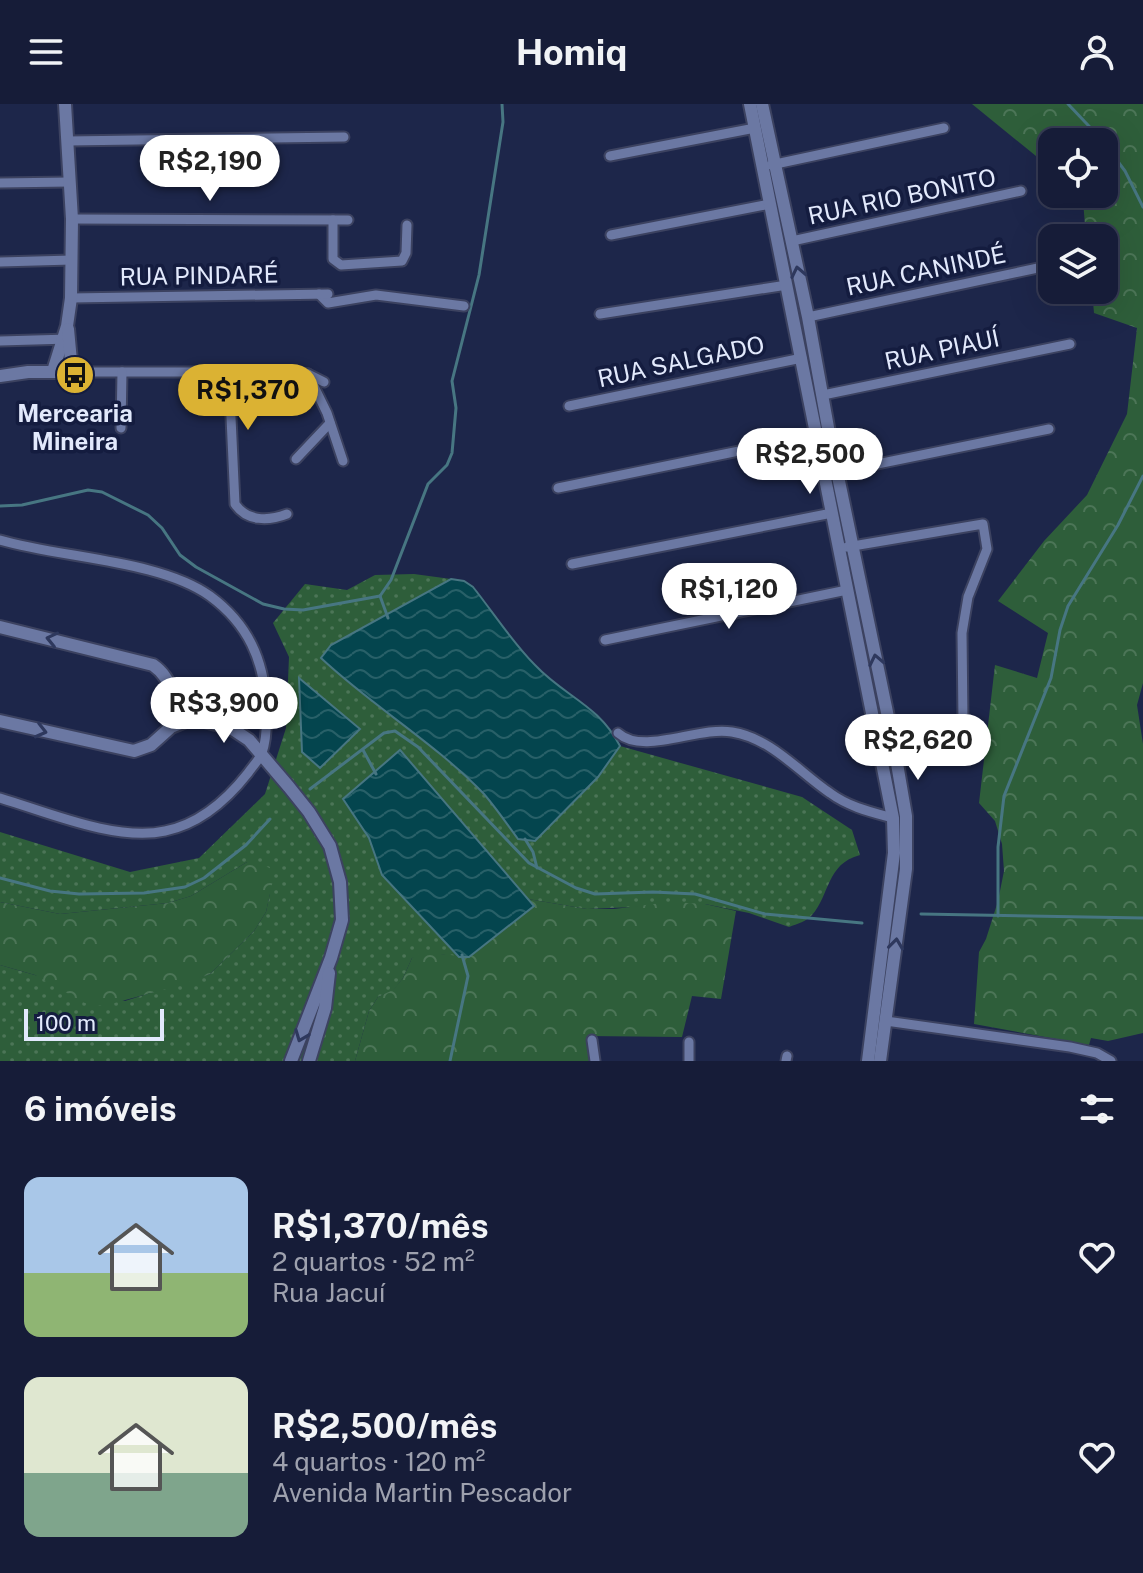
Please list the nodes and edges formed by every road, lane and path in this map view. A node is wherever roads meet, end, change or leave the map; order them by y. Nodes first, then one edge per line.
1 (65, 104) edge
2 (750, 104) edge
3 (762, 104) edge
4 (755, 128) junction
5 (944, 128) dead end
6 (344, 137) dead end
7 (68, 141) junction
8 (610, 156) dead end
9 (769, 166) junction
10 (69, 182) junction
11 (0, 183) edge
12 (1021, 191) dead end
13 (770, 204) junction
14 (72, 219) junction
15 (333, 220) junction
16 (348, 220) dead end
17 (407, 225) dead end
18 (611, 235) dead end
19 (792, 241) junction
20 (72, 260) junction
21 (0, 262) edge
22 (1038, 268) edge
23 (788, 288) junction
24 (71, 298) junction
25 (464, 306) dead end
26 (600, 314) dead end
27 (808, 317) junction
28 (795, 324) junction
29 (66, 335) junction
30 (0, 341) edge
31 (1070, 344) dead end
32 (814, 350) junction
33 (802, 358) junction
34 (53, 371) junction
35 (72, 372) junction
36 (122, 372) junction
37 (229, 374) junction
38 (308, 374) junction
39 (0, 376) edge
40 (324, 382) dead end
41 (823, 395) junction
42 (569, 406) dead end
43 (330, 423) junction
44 (121, 428) dead end
45 (1049, 429) dead end
46 (817, 435) junction
47 (296, 459) dead end
48 (343, 461) dead end
49 (838, 472) junction
50 (558, 488) dead end
51 (832, 513) junction
52 (287, 514) dead end
53 (0, 540) edge
54 (846, 548) junction
55 (572, 564) dead end
56 (847, 590) junction
57 (0, 627) edge
58 (605, 640) dead end
59 (175, 700) junction
60 (197, 719) junction
61 (0, 721) edge
62 (171, 727) junction
63 (618, 733) dead end
64 (894, 746) junction
65 (262, 755) junction
66 (0, 798) edge
67 (893, 818) junction
68 (331, 958) junction
69 (886, 1021) junction
70 (592, 1040) dead end
71 (689, 1042) dead end
72 (291, 1061) edge
73 (309, 1061) edge
74 (595, 1061) edge
75 (689, 1061) edge
76 (868, 1061) edge
77 (880, 1061) edge
78 (1111, 1061) edge

1 - 7 street
2 - 4 street
3 - 9 street
4 - 8 street
4 - 9 street
5 - 9 street
6 - 7 street
7 - 10 street
9 - 13 street
9 - 19 street
10 - 11 street
10 - 14 street
12 - 19 street, RUA RIO BONITO
13 - 18 street
13 - 23 street
14 - 15 street
14 - 20 street
15 - 16 street
15 - 17 street
27 -> 19 street
20 - 21 street
20 - 24 street
22 - 27 street, RUA CANINDÉ
23 - 26 street
23 - 27 street
23 - 28 street
24 - 25 street, RUA PINDARÉ
24 - 29 street
27 - 32 street
28 - 32 street
28 - 33 street
29 - 30 street
29 - 34 street
29 - 35 street
31 - 41 street, RUA PIAUÍ
32 - 41 street
33 - 42 street, RUA SALGADO
33 - 46 street
34 - 35 street
34 - 39 street
35 - 36 street
36 - 37 street
36 - 44 street
37 - 38 street
37 - 52 street
38 - 40 street
38 - 43 street
41 - 49 street
43 - 47 street
43 - 48 street
45 - 49 street
46 - 50 street
46 - 51 street
49 - 54 street
51 - 54 street
51 - 55 street
53 - 65 street
54 - 56 street
64 -> 54 street
54 - 64 street
56 - 58 street
56 - 67 street
59 -> 57 street
59 - 60 street
59 - 62 street
60 - 62 street
60 - 65 street
61 -> 62 street
63 - 67 street
69 -> 64 street
65 - 66 street
65 - 68 street
67 - 76 street
68 -> 72 street
68 - 73 street
69 - 77 street
69 - 78 street
70 - 74 street
71 - 75 street

